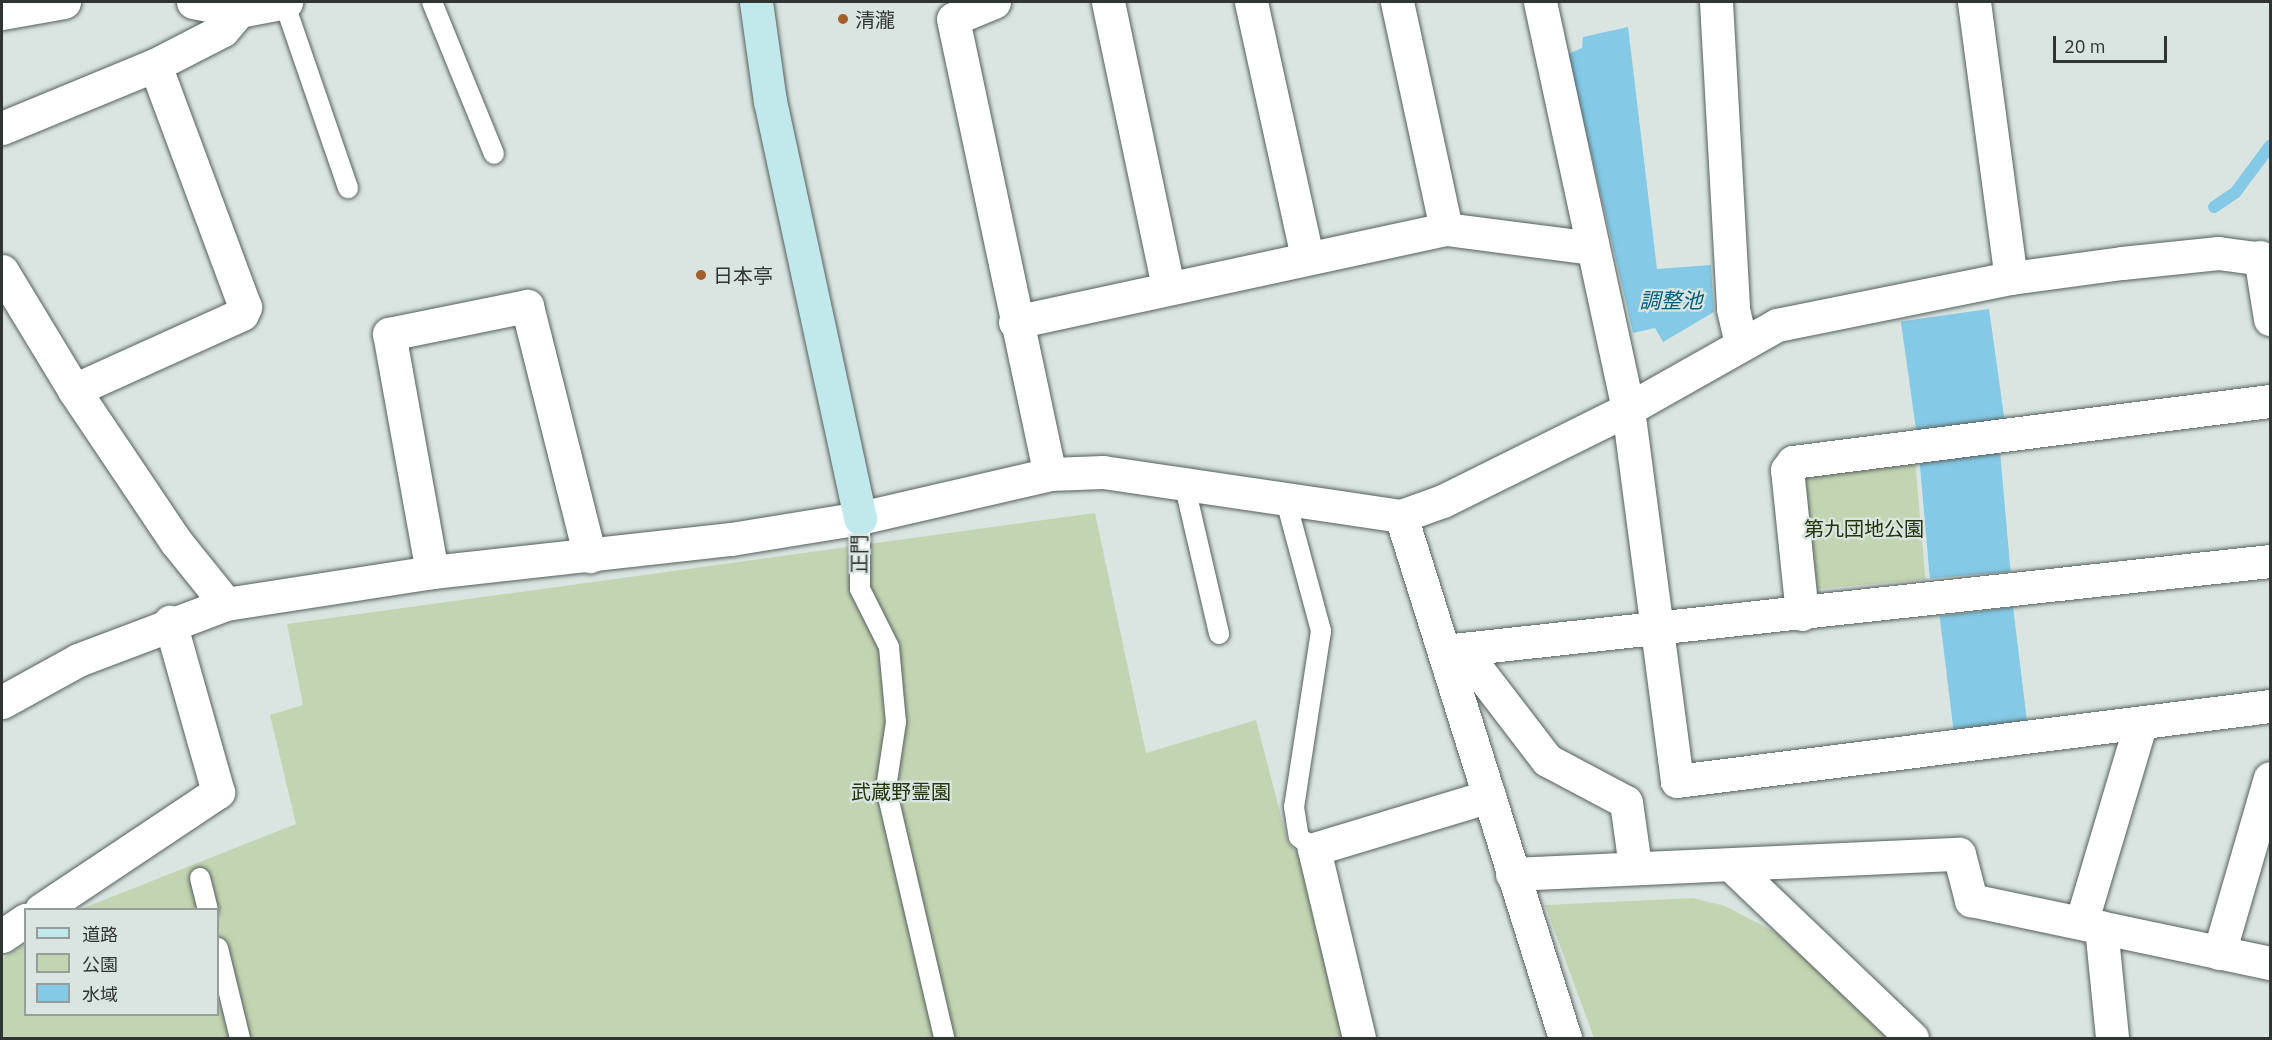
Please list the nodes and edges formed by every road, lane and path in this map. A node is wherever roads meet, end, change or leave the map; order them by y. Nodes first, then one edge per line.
1 (64, 2) edge
2 (193, 2) edge
3 (285, 2) edge
4 (432, 2) edge
5 (756, 2) edge
6 (994, 2) edge
7 (1108, 2) edge
8 (1251, 2) edge
9 (1397, 2) edge
10 (1540, 2) edge
11 (1716, 2) edge
12 (1974, 2) edge
13 (239, 11) junction
14 (2, 13) edge
15 (154, 65) junction
16 (2, 128) edge
17 (494, 154) dead end
18 (348, 188) dead end
19 (1446, 229) junction
20 (1592, 248) junction
21 (1307, 256) junction
22 (2265, 258) edge
23 (2, 271) edge
24 (2011, 278) junction
25 (1168, 287) junction
26 (2271, 319) edge
27 (1016, 322) junction
28 (1741, 343) junction
29 (74, 390) junction
30 (2271, 401) edge
31 (1628, 409) junction
32 (1050, 474) junction
33 (1184, 483) junction
34 (1286, 501) junction
35 (1401, 516) junction
36 (860, 519) junction
37 (590, 556) junction
38 (2271, 561) edge
39 (432, 572) junction
40 (226, 604) junction
41 (1802, 614) junction
42 (170, 622) junction
43 (1657, 628) junction
44 (1219, 634) dead end
45 (1455, 652) junction
46 (2, 702) edge
47 (2271, 706) edge
48 (2140, 726) junction
49 (2271, 778) edge
50 (1489, 796) junction
51 (1314, 849) junction
52 (1635, 866) junction
53 (1732, 866) junction
54 (1512, 874) junction
55 (200, 878) dead end
56 (43, 908) edge
57 (208, 908) edge
58 (24, 921) edge
59 (2091, 923) junction
60 (2, 936) edge
61 (219, 952) edge
62 (2219, 953) junction
63 (2271, 963) edge
64 (240, 1038) edge
65 (944, 1038) edge
66 (1359, 1038) edge
67 (1565, 1038) edge
68 (1912, 1038) edge
69 (2112, 1038) edge

1 - 14 street
2 - 13 street
3 - 13 street
3 - 18 lane
4 - 17 lane
5 - 36 street
6 - 27 street
7 - 25 street
8 - 21 street
9 - 19 street
10 - 20 street
11 - 28 street
12 - 24 street
13 - 15 street
15 - 16 street
15 - 29 street
19 - 20 street
19 - 21 street
20 - 31 street
21 - 25 street
22 - 24 street
22 - 26 street
23 - 29 street
24 - 28 street
25 - 27 street
27 - 32 street
28 - 31 street
29 - 40 street
30 - 41 street
31 - 35 street
31 - 43 street
32 - 33 street
32 - 36 street
33 - 34 street
33 - 44 lane
34 - 35 street
34 - 51 lane
35 - 45 street
36 - 37 street
36 - 65 lane, 正門
37 - 39 street
37 - 39 street
38 - 41 street
39 - 40 street
40 - 42 street
41 - 43 street
42 - 46 street
42 - 56 street
43 - 45 street
43 - 48 street
45 - 50 street
45 - 52 street
47 - 48 street
48 - 59 street
49 - 62 street
50 - 51 street
50 - 54 street
51 - 66 street
52 - 53 street
52 - 54 street
53 - 59 street
53 - 68 street
54 - 67 street
55 - 57 lane
58 - 60 street
59 - 62 street
59 - 69 street
61 - 64 lane
62 - 63 street

